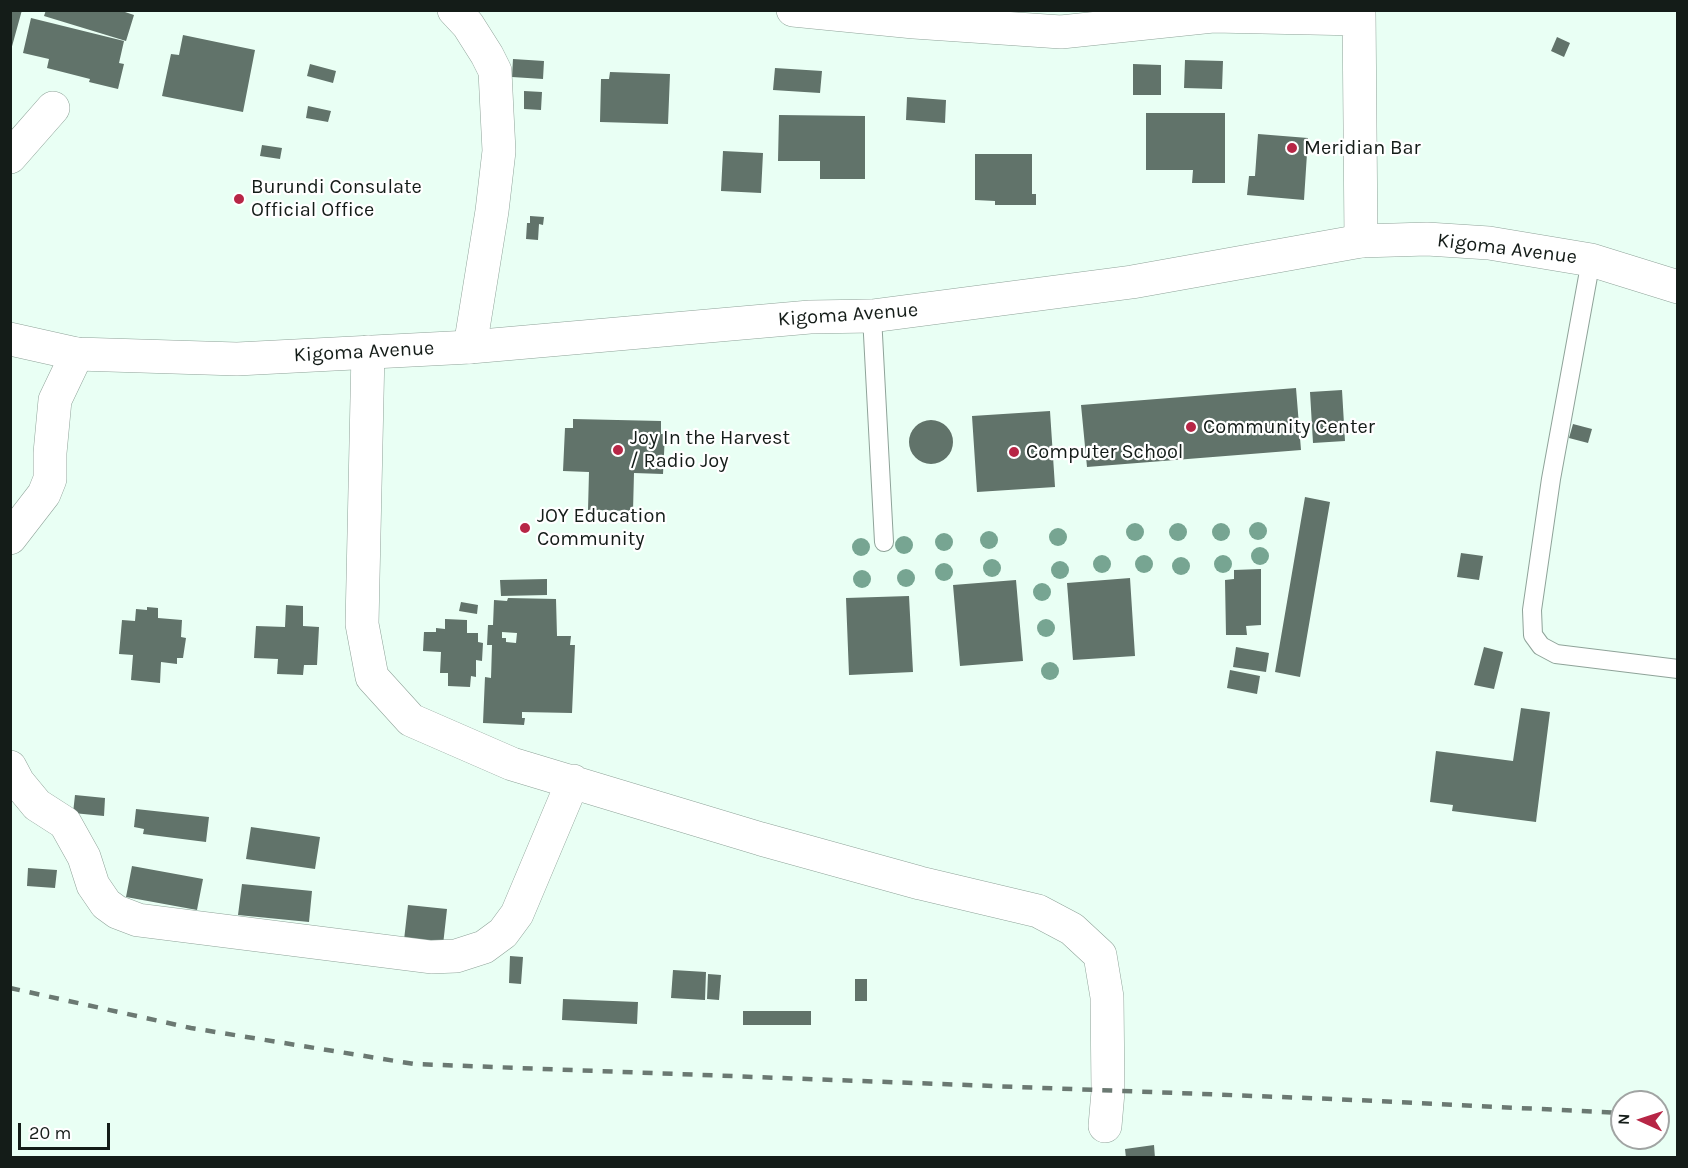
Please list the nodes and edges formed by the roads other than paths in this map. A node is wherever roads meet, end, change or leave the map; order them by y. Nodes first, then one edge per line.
1 (454, 10) edge
2 (793, 10) edge
3 (1359, 15) edge
4 (53, 108) dead end
5 (10, 158) edge
6 (1361, 241) junction
7 (1591, 260) junction
8 (1677, 287) edge
9 (872, 316) junction
10 (10, 339) edge
11 (470, 347) junction
12 (368, 352) junction
13 (77, 354) junction
14 (10, 538) edge
15 (884, 542) dead end
16 (1677, 669) edge
17 (10, 767) edge
18 (573, 781) junction
19 (1105, 1126) dead end

1 - 11 street
2 - 3 street
3 - 6 street
4 - 5 street
6 - 7 street, Kigoma Avenue
6 - 9 street, Kigoma Avenue
7 - 8 street, Kigoma Avenue
7 - 16 lane
9 - 11 street, Kigoma Avenue
9 - 15 lane
10 - 13 street, Kigoma Avenue
11 - 12 street, Kigoma Avenue
12 - 13 street, Kigoma Avenue
12 - 18 street
13 - 14 street
17 - 18 street
18 - 19 street

